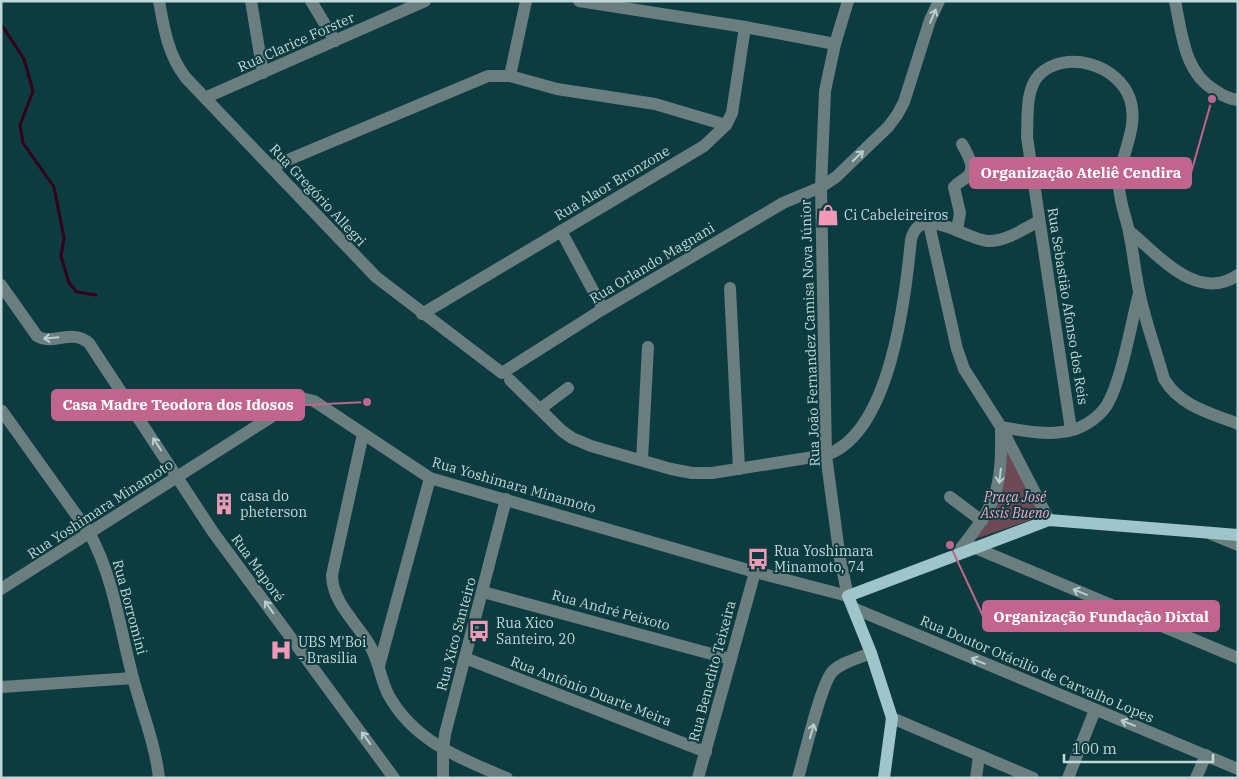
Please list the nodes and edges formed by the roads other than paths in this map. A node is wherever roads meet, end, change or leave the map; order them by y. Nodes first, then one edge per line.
1 (159, 1) edge
2 (251, 1) edge
3 (311, 1) edge
4 (425, 1) edge
5 (526, 1) edge
6 (579, 1) edge
7 (848, 1) edge
8 (939, 1) edge
9 (1175, 1) edge
10 (650, 7) edge
11 (745, 27) junction
12 (335, 41) junction
13 (835, 44) junction
14 (263, 73) junction
15 (510, 76) junction
16 (207, 97) junction
17 (1238, 100) edge
18 (726, 125) junction
19 (962, 144) dead end
20 (271, 167) junction
21 (821, 187) junction
22 (1039, 221) junction
23 (929, 224) junction
24 (957, 230) junction
25 (560, 231) junction
26 (1129, 231) junction
27 (1238, 275) edge
28 (1, 285) edge
29 (730, 288) dead end
30 (1139, 292) junction
31 (603, 309) junction
32 (422, 314) junction
33 (648, 347) dead end
34 (506, 376) junction
35 (568, 388) dead end
36 (540, 409) junction
37 (2, 411) edge
38 (1238, 424) edge
39 (1001, 427) junction
40 (1072, 430) junction
41 (363, 434) junction
42 (826, 455) junction
43 (642, 460) junction
44 (739, 469) junction
45 (179, 477) junction
46 (430, 478) junction
47 (950, 497) dead end
48 (506, 499) junction
49 (1050, 520) junction
50 (982, 521) junction
51 (1204, 531) junction
52 (90, 534) junction
53 (1238, 535) edge
54 (1238, 545) edge
55 (974, 548) junction
56 (956, 553) junction
57 (755, 572) junction
58 (1, 589) edge
59 (483, 592) junction
60 (848, 596) junction
61 (853, 608) junction
62 (871, 653) junction
63 (465, 658) junction
64 (1238, 658) edge
65 (730, 659) junction
66 (379, 666) junction
67 (133, 678) junction
68 (2, 687) edge
69 (1095, 710) junction
70 (892, 718) junction
71 (443, 750) junction
72 (706, 752) junction
73 (1206, 755) junction
74 (979, 756) junction
75 (1238, 769) edge
76 (160, 778) edge
77 (394, 778) edge
78 (443, 778) edge
79 (507, 778) edge
80 (698, 778) edge
81 (798, 778) edge
82 (884, 778) edge
83 (976, 778) edge
84 (1033, 778) edge
85 (1068, 778) edge
86 (1196, 778) edge

1 - 16 street, Rua Gregório Allegri
2 - 14 street
3 - 12 street
4 - 12 street, Rua Clarice Forster
5 - 15 street
6 - 10 street
7 - 13 street, Rua João Fernandez Camisa Nova Júnior
21 -> 8 street, Rua Orlando Magnani
9 - 17 street
10 - 11 street
11 - 13 street
11 - 18 street, Rua Alaor Bronzone
12 - 14 street, Rua Clarice Forster
13 - 21 street, Rua João Fernandez Camisa Nova Júnior
14 - 16 street, Rua Clarice Forster
15 - 18 street
15 - 20 street
16 - 20 street, Rua Gregório Allegri
18 - 25 street, Rua Alaor Bronzone
19 - 24 street
20 - 32 street, Rua Gregório Allegri
21 - 31 street, Rua Orlando Magnani
21 - 42 street, Rua João Fernandez Camisa Nova Júnior
22 - 24 street
22 - 26 street, Rua Sebastião Afonso dos Reis
22 - 40 street, Rua Sebastião Afonso dos Reis
23 - 24 street
23 - 39 street
23 - 42 street
25 - 31 street
25 - 32 street, Rua Alaor Bronzone
26 - 27 street
26 - 30 street, Rua Sebastião Afonso dos Reis
45 -> 28 street, Rua Maporé
29 - 44 street
30 - 38 street, Rua Sebastião Afonso dos Reis
30 - 40 street
31 - 34 street, Rua Orlando Magnani
32 - 34 street, Rua Gregório Allegri
33 - 43 street
34 - 36 street, Rua Gregório Allegri
35 - 36 street
36 - 43 street, Rua Gregório Allegri
37 - 52 street, Rua Borromini
39 - 40 street
39 - 49 street
39 -> 50 street
41 - 45 street, Rua Yoshimara Minamoto
41 - 46 street, Rua Yoshimara Minamoto
41 - 66 street
42 - 44 street, Rua Gregório Allegri
42 - 60 street, Rua João Fernandez Camisa Nova Júnior
43 - 44 street, Rua Gregório Allegri
45 - 52 street, Rua Yoshimara Minamoto
77 -> 45 street, Rua Maporé
46 - 48 street, Rua Yoshimara Minamoto
46 - 66 street
47 - 50 street
48 - 57 street, Rua Yoshimara Minamoto
48 - 59 street, Rua Xico Santeiro
49 - 51 main road
49 - 55 main road
50 - 56 street
51 - 53 main road
51 - 54 street
52 - 58 street, Rua Yoshimara Minamoto
52 - 67 street, Rua Borromini
55 - 56 main road
64 -> 55 street
56 - 60 main road
57 - 60 street, Rua Yoshimara Minamoto
57 - 65 street, Rua Benedito Teixeira
59 - 63 street, Rua Xico Santeiro
59 - 65 street, Rua André Peixoto
60 - 61 main road, Rua João Fernandez Camisa Nova Júnior
61 - 62 main road, Rua João Fernandez Camisa Nova Júnior
69 -> 61 street, Rua Doutor Otácilio de Carvalho Lopes
62 - 70 main road, Rua João Fernandez Camisa Nova Júnior
81 -> 62 street
63 - 71 street, Rua Xico Santeiro
63 - 72 street, Rua Antônio Duarte Meira
65 - 72 street, Rua Benedito Teixeira
66 - 71 street
67 - 68 street
67 - 76 street, Rua Borromini
73 -> 69 street, Rua Doutor Otácilio de Carvalho Lopes
69 - 85 street
70 - 74 street
70 - 82 main road, Rua João Fernandez Camisa Nova Júnior
71 - 78 street, Rua Xico Santeiro
71 - 79 street
72 - 80 street, Rua Benedito Teixeira
73 - 75 street, Rua Doutor Otácilio de Carvalho Lopes
73 - 86 street
74 - 83 street
74 - 84 street

